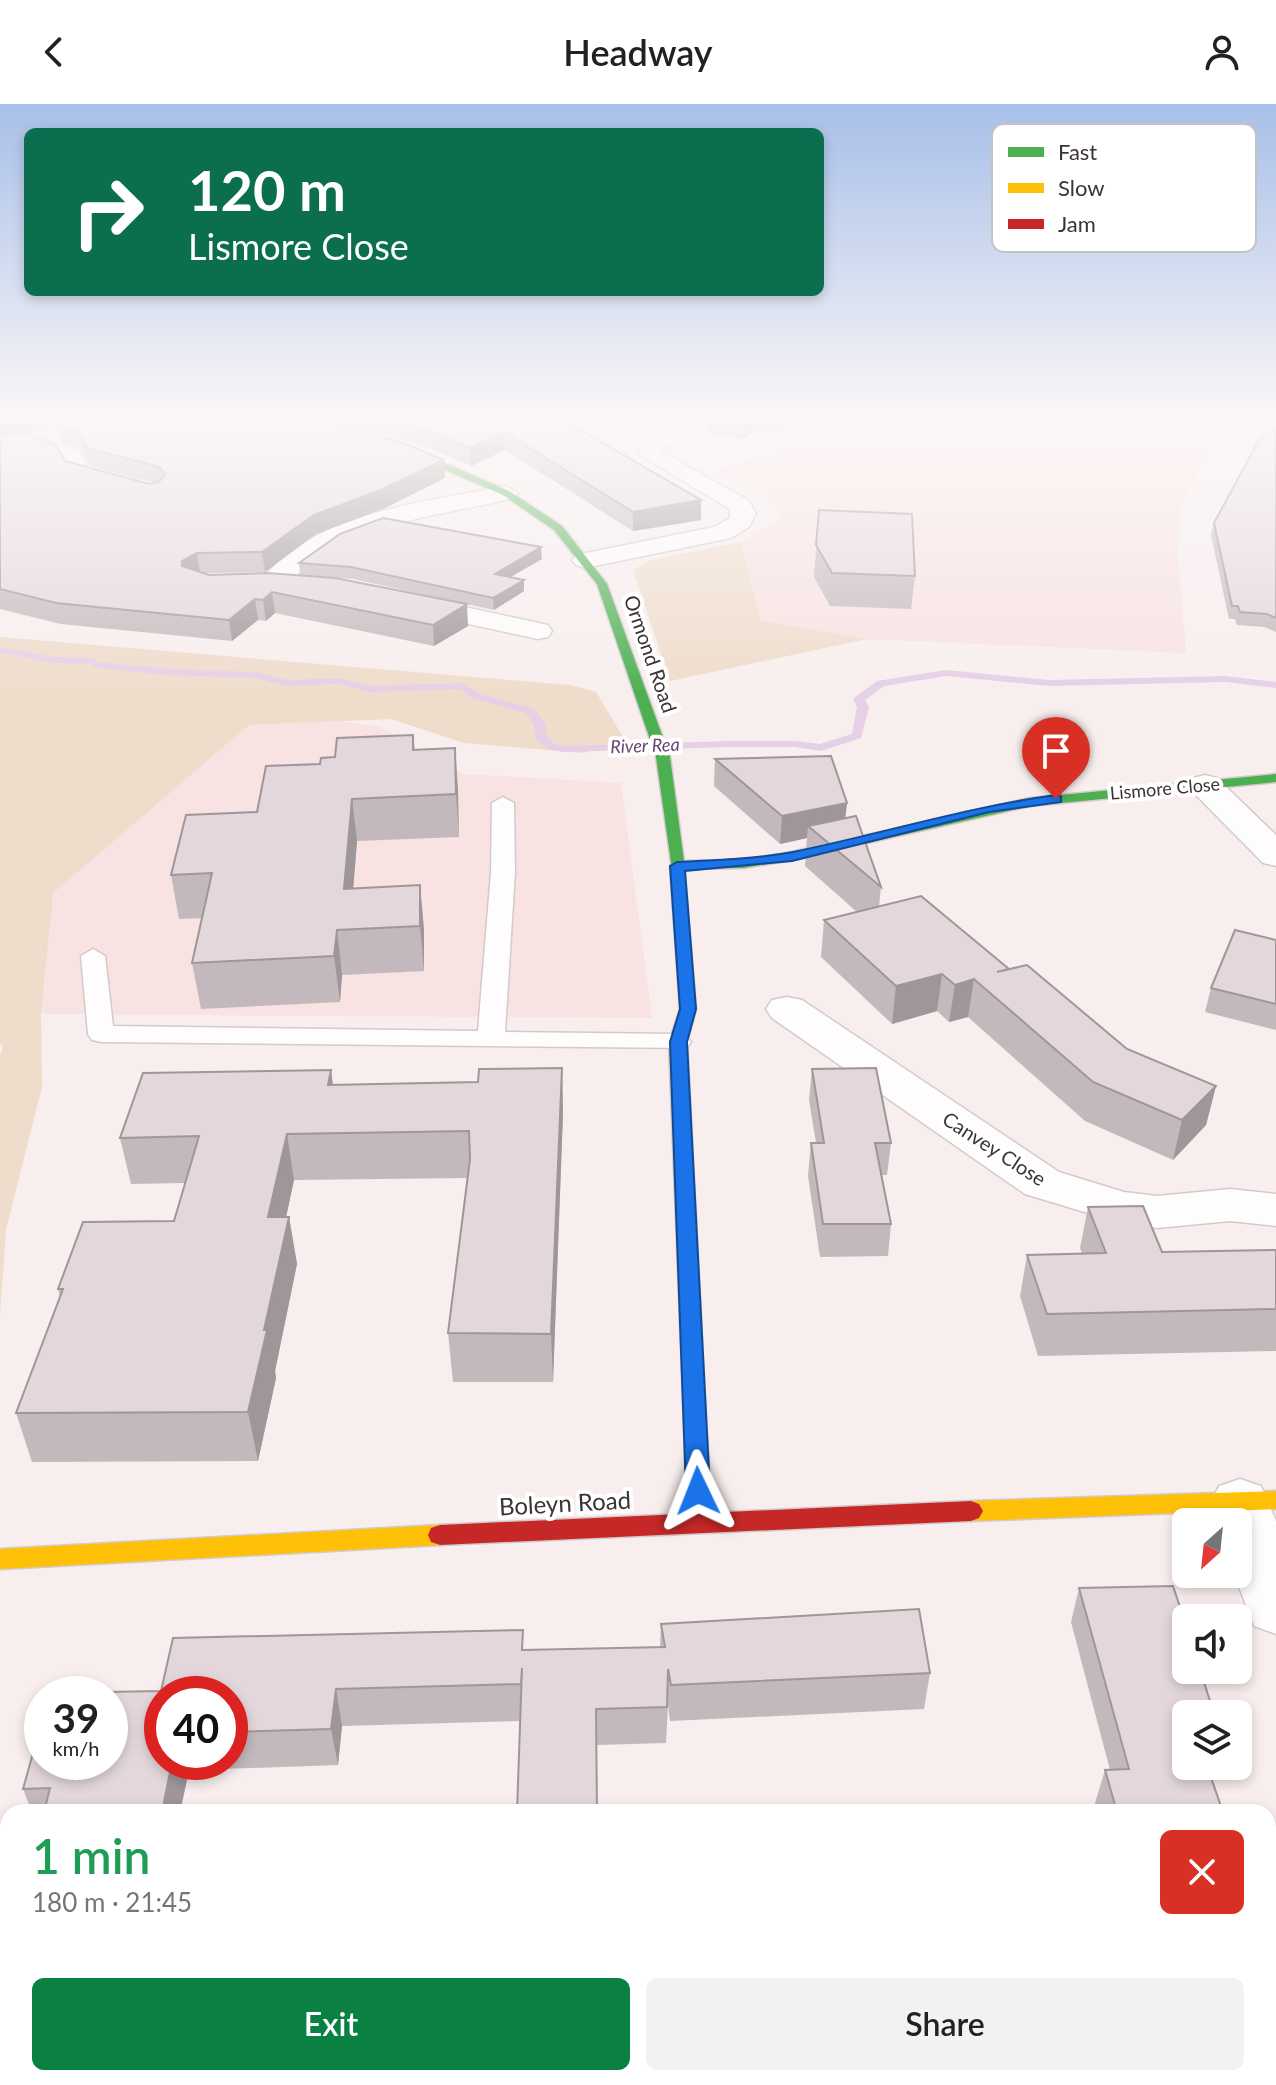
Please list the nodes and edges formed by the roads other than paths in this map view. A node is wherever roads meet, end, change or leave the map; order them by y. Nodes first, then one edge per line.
1 (415, 513) edge
2 (536, 513) edge
3 (744, 513) edge
4 (585, 560) junction
5 (244, 583) edge
6 (273, 583) junction
7 (312, 587) edge
8 (383, 597) edge
9 (538, 631) dead end
10 (1276, 778) edge
11 (1205, 785) junction
12 (503, 803) dead end
13 (1276, 855) edge
14 (677, 866) junction
15 (93, 956) dead end
16 (787, 1009) dead end
17 (491, 1040) junction
18 (678, 1042) junction
19 (1276, 1210) edge
20 (1258, 1501) edge
21 (700, 1521) junction
22 (0, 1559) edge
23 (1276, 1608) edge

1 - 6 street
2 - 4 street, Ormond Road
3 - 4 street
4 - 14 street, Ormond Road
5 - 6 street
6 - 7 street
8 - 9 street
10 - 11 street, Lismore Close
11 - 13 street
11 - 14 street, Lismore Close
12 - 17 lane
14 - 18 street, Ormond Road
15 - 17 lane
16 - 19 street, Canvey Close
17 - 18 lane
18 - 21 street, Ormond Road
20 - 21 street, Boleyn Road
20 - 23 street
21 - 22 street, Boleyn Road

